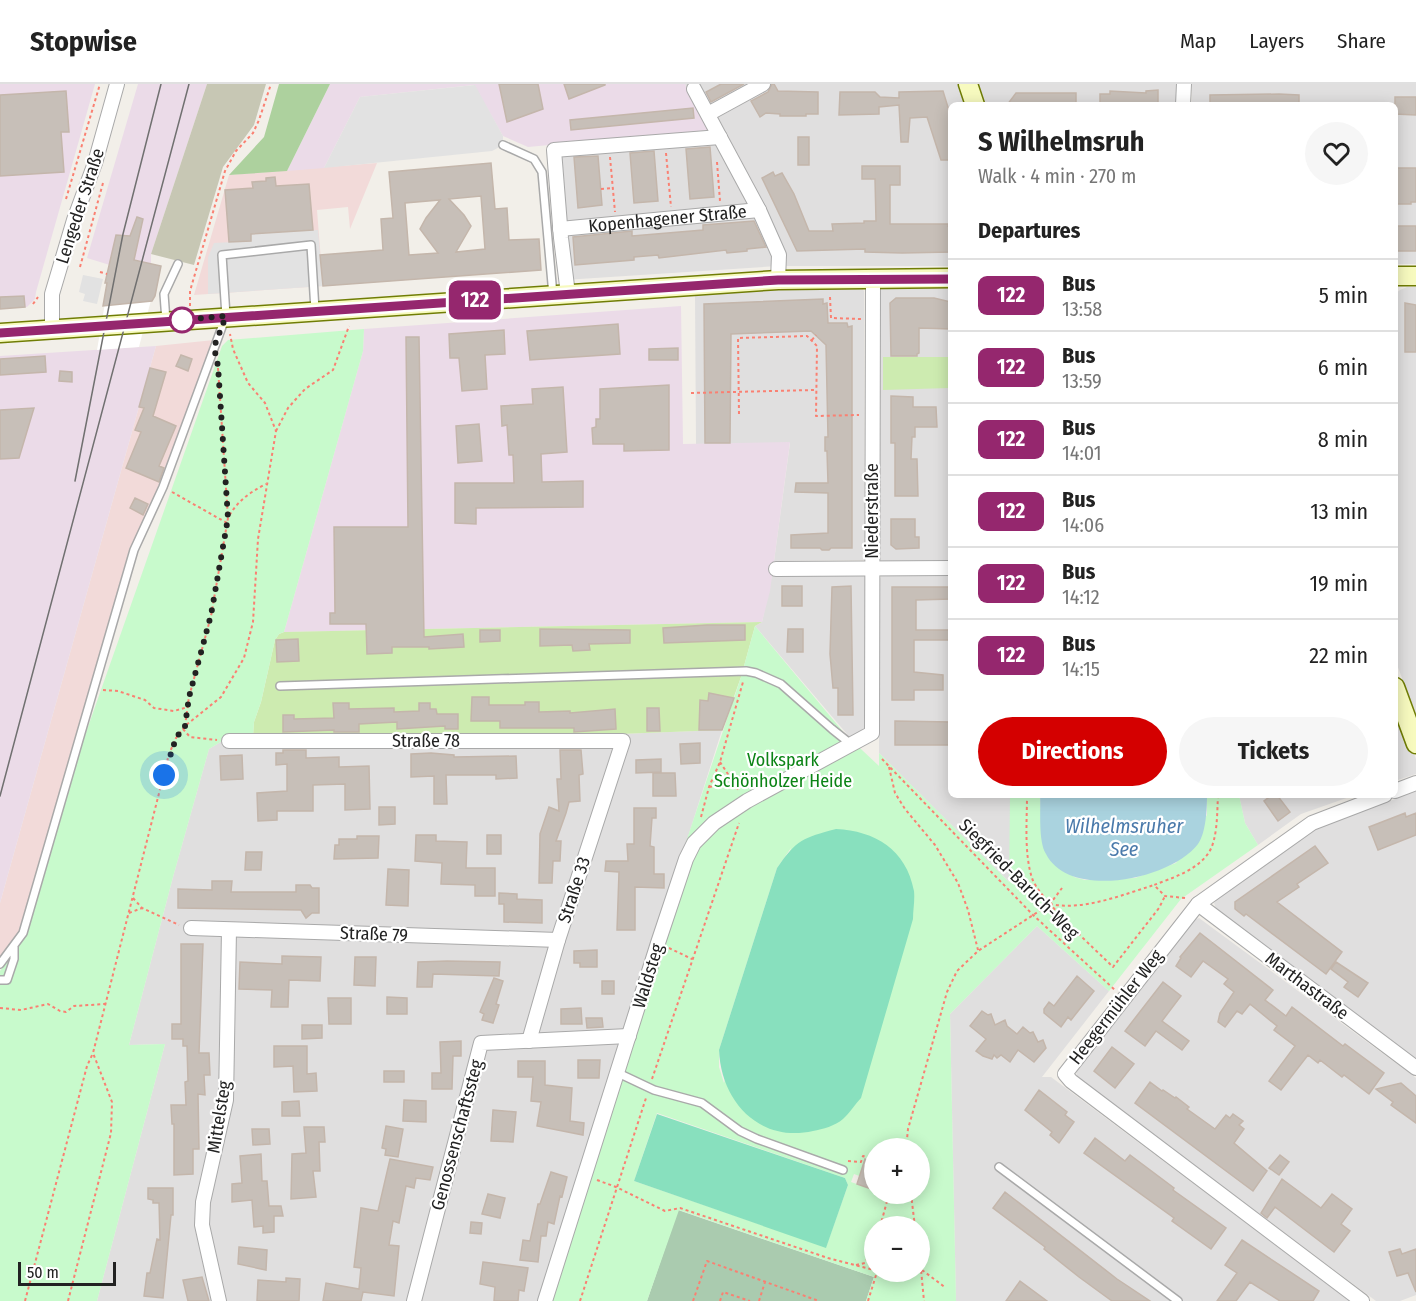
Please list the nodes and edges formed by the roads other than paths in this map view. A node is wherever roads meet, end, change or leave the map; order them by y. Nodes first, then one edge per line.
1 (117, 84) edge
2 (763, 84) edge
3 (968, 84) edge
4 (1184, 84) edge
5 (694, 89) dead end
6 (974, 102) edge
7 (1183, 102) edge
8 (708, 114) junction
9 (718, 137) junction
10 (503, 145) dead end
11 (759, 210) junction
12 (553, 227) junction
13 (178, 264) dead end
14 (1398, 276) edge
15 (1416, 276) edge
16 (873, 279) junction
17 (948, 279) edge
18 (778, 280) junction
19 (560, 294) junction
20 (315, 310) junction
21 (226, 316) junction
22 (166, 321) junction
23 (52, 329) junction
24 (0, 333) edge
25 (872, 568) junction
26 (948, 568) edge
27 (776, 569) dead end
28 (280, 686) dead end
29 (1398, 695) edge
30 (229, 741) road end
31 (623, 741) joint
32 (858, 742) junction
33 (1416, 744) edge
34 (1416, 783) edge
35 (1398, 790) edge
36 (1377, 798) edge
37 (1193, 901) junction
38 (190, 928) road end
39 (230, 930) junction
40 (558, 940) junction
41 (14, 947) junction
42 (0, 964) edge
43 (0, 980) edge
44 (629, 1036) junction
45 (529, 1041) junction
46 (1416, 1068) edge
47 (618, 1073) junction
48 (999, 1167) dead end
49 (843, 1170) road end
50 (219, 1301) edge
51 (414, 1301) edge
52 (545, 1301) edge
53 (1178, 1301) edge
54 (1362, 1301) edge

1 - 23 street, Lengeder Straße
2 - 8 street
3 - 6 main road
4 - 7 street
5 - 8 street, Kopenhagener Straße
8 - 9 street, Kopenhagener Straße
9 - 11 street, Kopenhagener Straße
9 - 12 street
10 - 12 lane
11 - 12 street, Kopenhagener Straße
11 - 18 street
12 - 19 street
13 - 22 lane
14 - 15 main road
16 - 17 main road
16 - 18 main road
16 - 25 street, Niederstraße
18 - 19 main road
19 - 20 main road
20 - 21 main road
20 - 21 lane
21 - 22 main road
21 - 41 lane
22 - 23 main road
23 - 24 main road
25 - 26 street
25 - 27 street
25 - 32 street, Niederstraße
28 - 32 lane
29 - 33 main road
30 - 31 street, Straße 78
31 - 40 street, Straße 33
32 - 44 street, Waldsteg
34 - 35 street
36 - 37 street, Heegermühler Weg
37 - 46 street, Marthastraße
37 - 54 street, Heegermühler Weg
38 - 39 street, Straße 79
39 - 40 street, Straße 79
39 - 50 street, Mittelsteg
40 - 45 street, Straße 33
41 - 42 lane
41 - 43 lane
44 - 45 street, Genossenschaftssteg
44 - 47 street, Waldsteg
45 - 51 street, Genossenschaftssteg
47 - 49 lane
47 - 52 street, Waldsteg
48 - 53 lane

